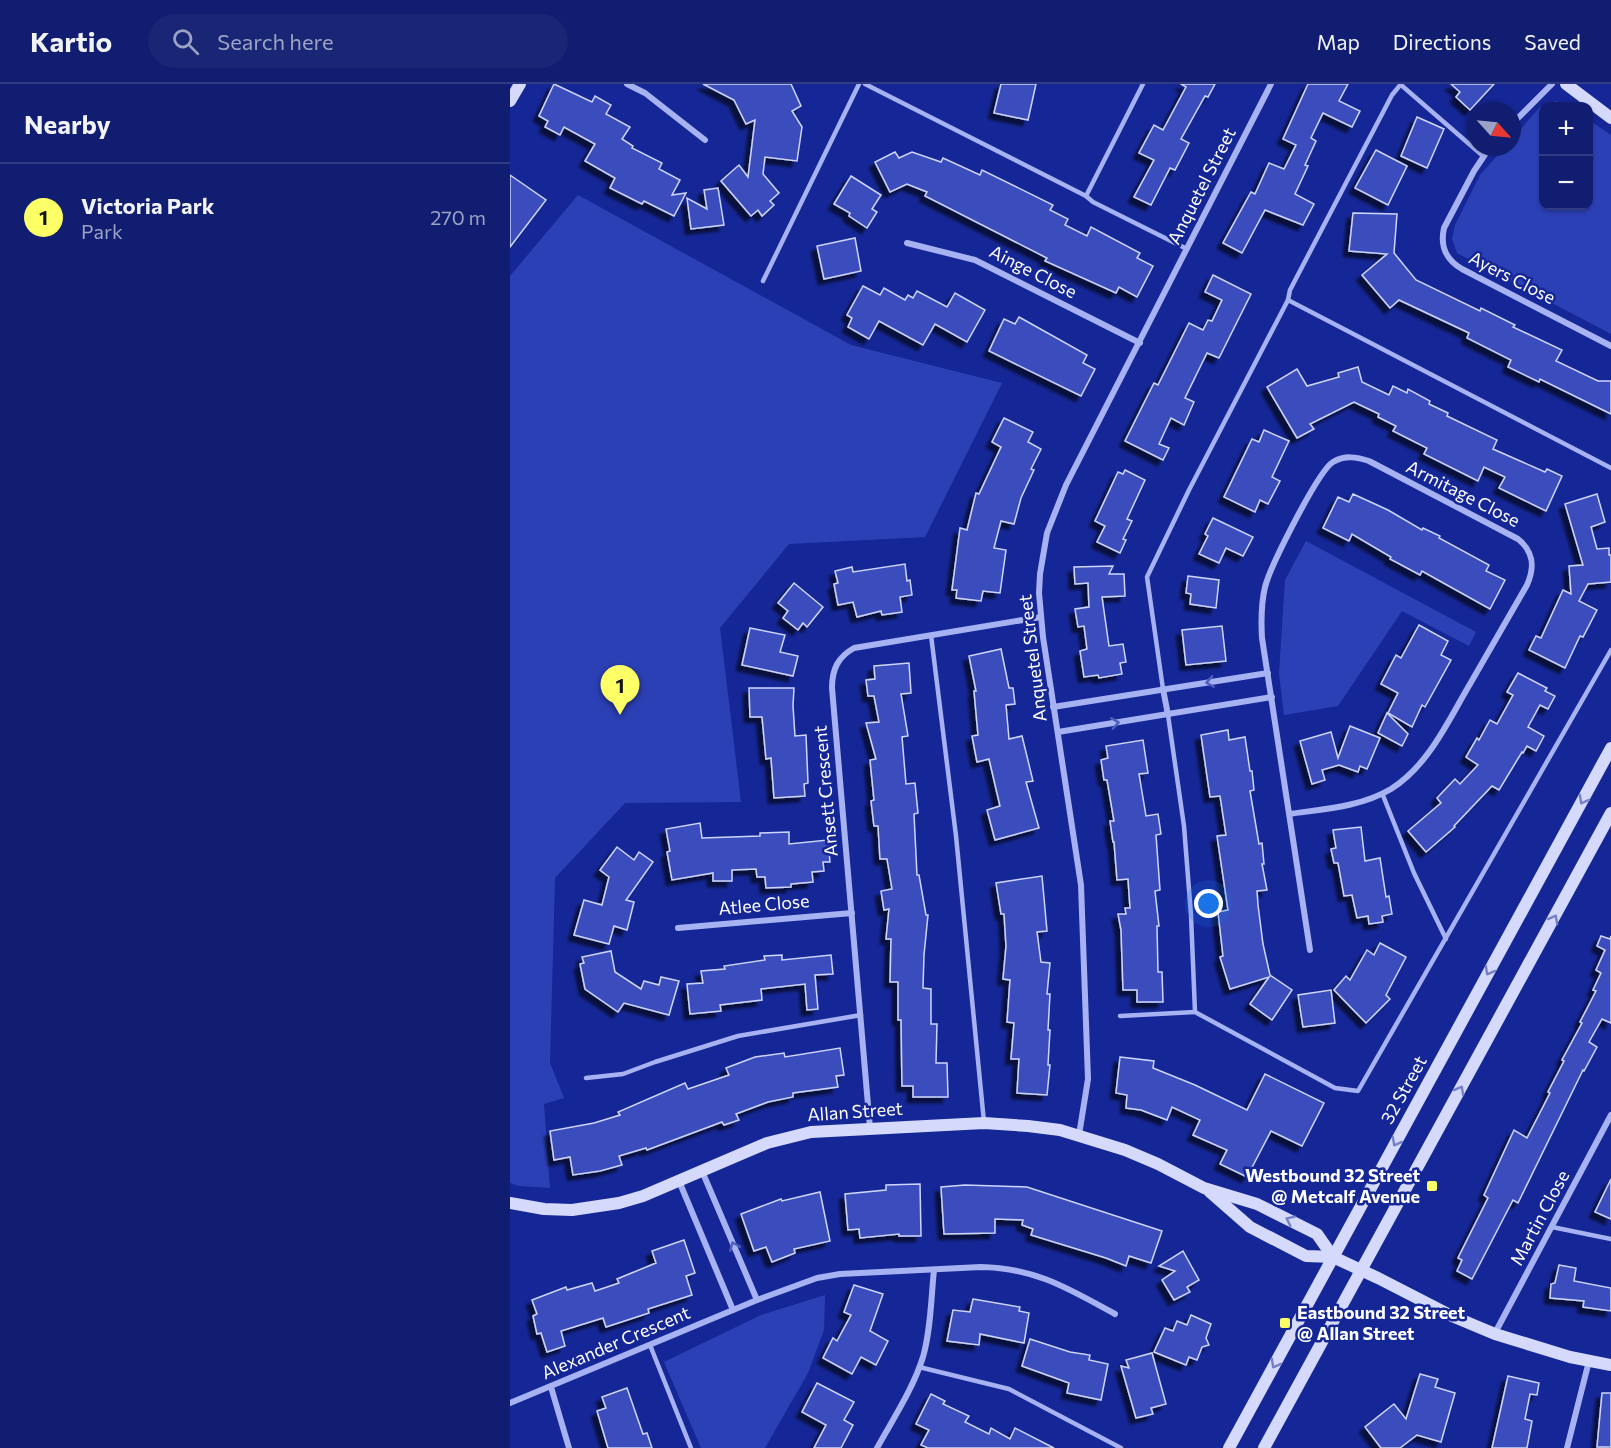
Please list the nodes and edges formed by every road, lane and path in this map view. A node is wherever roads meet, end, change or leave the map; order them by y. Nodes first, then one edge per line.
1 (520, 84) edge
2 (627, 84) edge
3 (859, 84) edge
4 (865, 84) edge
5 (1143, 84) edge
6 (1271, 84) edge
7 (1401, 84) edge
8 (1552, 84) edge
9 (1566, 84) edge
10 (510, 101) edge
11 (1521, 115) edge
12 (1611, 118) edge
13 (705, 140) dead end
14 (1467, 142) edge
15 (1483, 156) edge
16 (1086, 196) junction
17 (907, 243) dead end
18 (1187, 249) junction
19 (763, 280) dead end
20 (1288, 300) junction
21 (1140, 343) junction
22 (1611, 346) edge
23 (1611, 468) edge
24 (1041, 617) junction
25 (931, 635) junction
26 (1611, 650) edge
27 (1268, 673) junction
28 (1163, 689) junction
29 (1272, 697) junction
30 (1053, 707) junction
31 (1168, 715) junction
32 (1058, 732) junction
33 (1611, 748) edge
34 (1382, 794) junction
35 (1611, 813) edge
36 (1289, 814) junction
37 (852, 913) junction
38 (678, 928) dead end
39 (1446, 939) junction
40 (1310, 950) dead end
41 (1195, 1012) junction
42 (861, 1016) junction
43 (1120, 1016) dead end
44 (586, 1078) dead end
45 (1611, 1115) edge
46 (984, 1123) junction
47 (870, 1128) junction
48 (1079, 1135) junction
49 (702, 1171) junction
50 (679, 1181) junction
51 (1204, 1188) junction
52 (510, 1203) edge
53 (1552, 1227) junction
54 (1611, 1239) edge
55 (1333, 1257) junction
56 (934, 1270) junction
57 (1362, 1270) junction
58 (757, 1300) junction
59 (733, 1310) junction
60 (1115, 1314) dead end
61 (1495, 1334) junction
62 (650, 1345) junction
63 (1588, 1361) junction
64 (1611, 1365) edge
65 (919, 1367) junction
66 (551, 1387) junction
67 (510, 1403) edge
68 (569, 1448) edge
69 (692, 1448) edge
70 (877, 1448) edge
71 (1121, 1448) edge
72 (1229, 1448) edge
73 (1264, 1448) edge
74 (1567, 1448) edge

1 - 10 main road
2 - 13 street
3 - 19 lane
4 - 16 lane
5 - 16 lane
6 - 18 street, Anquetel Street
7 - 14 lane
7 - 20 lane
8 - 11 street
9 - 12 main road
15 - 22 street, Ayers Close
16 - 18 lane
17 - 21 street, Ainge Close
18 - 21 street, Anquetel Street
20 - 23 lane
20 - 28 lane
21 - 24 street, Anquetel Street
24 - 25 street, Ansett Crescent
24 - 30 street, Anquetel Street
25 - 37 street, Ansett Crescent
25 - 46 lane
26 - 39 lane
27 -> 28 street
27 - 29 street, Armitage Close
27 - 34 street, Armitage Close
28 - 30 street
28 - 31 street
29 - 31 street
29 - 36 street, Armitage Close
30 - 32 street, Anquetel Street
32 -> 31 street
31 - 41 lane
32 - 48 street, Anquetel Street
33 -> 55 main road, 32 Street
34 - 36 street, Armitage Close
34 - 39 lane
57 -> 35 main road
36 - 40 street, Armitage Close
37 - 38 street, Atlee Close
37 - 42 street, Ansett Crescent
39 - 41 lane
41 - 43 lane
42 - 44 lane
42 - 47 street, Ansett Crescent
45 - 53 street, Martin Close
46 - 47 main road, Allan Street
46 - 48 main road, Allan Street
47 - 49 main road, Allan Street
48 - 51 main road, Allan Street
49 - 50 main road, Allan Street
58 -> 49 street
50 - 52 main road, Allan Street
50 - 59 street
51 - 55 main road, Allan Street
55 -> 51 main road, Allan Street
53 - 54 lane
53 - 61 street, Martin Close
55 - 57 main road
55 -> 72 main road, 32 Street
56 - 58 street, Alexander Crescent
56 - 60 street, Alexander Crescent
56 - 65 street
57 - 61 main road
57 - 73 main road
58 - 59 street, Alexander Crescent
59 - 62 street, Alexander Crescent
61 - 63 main road
62 - 66 street, Alexander Crescent
62 - 69 lane
63 - 64 main road
63 - 74 street
65 - 70 street
65 - 71 lane
66 - 67 street, Alexander Crescent
66 - 68 street

